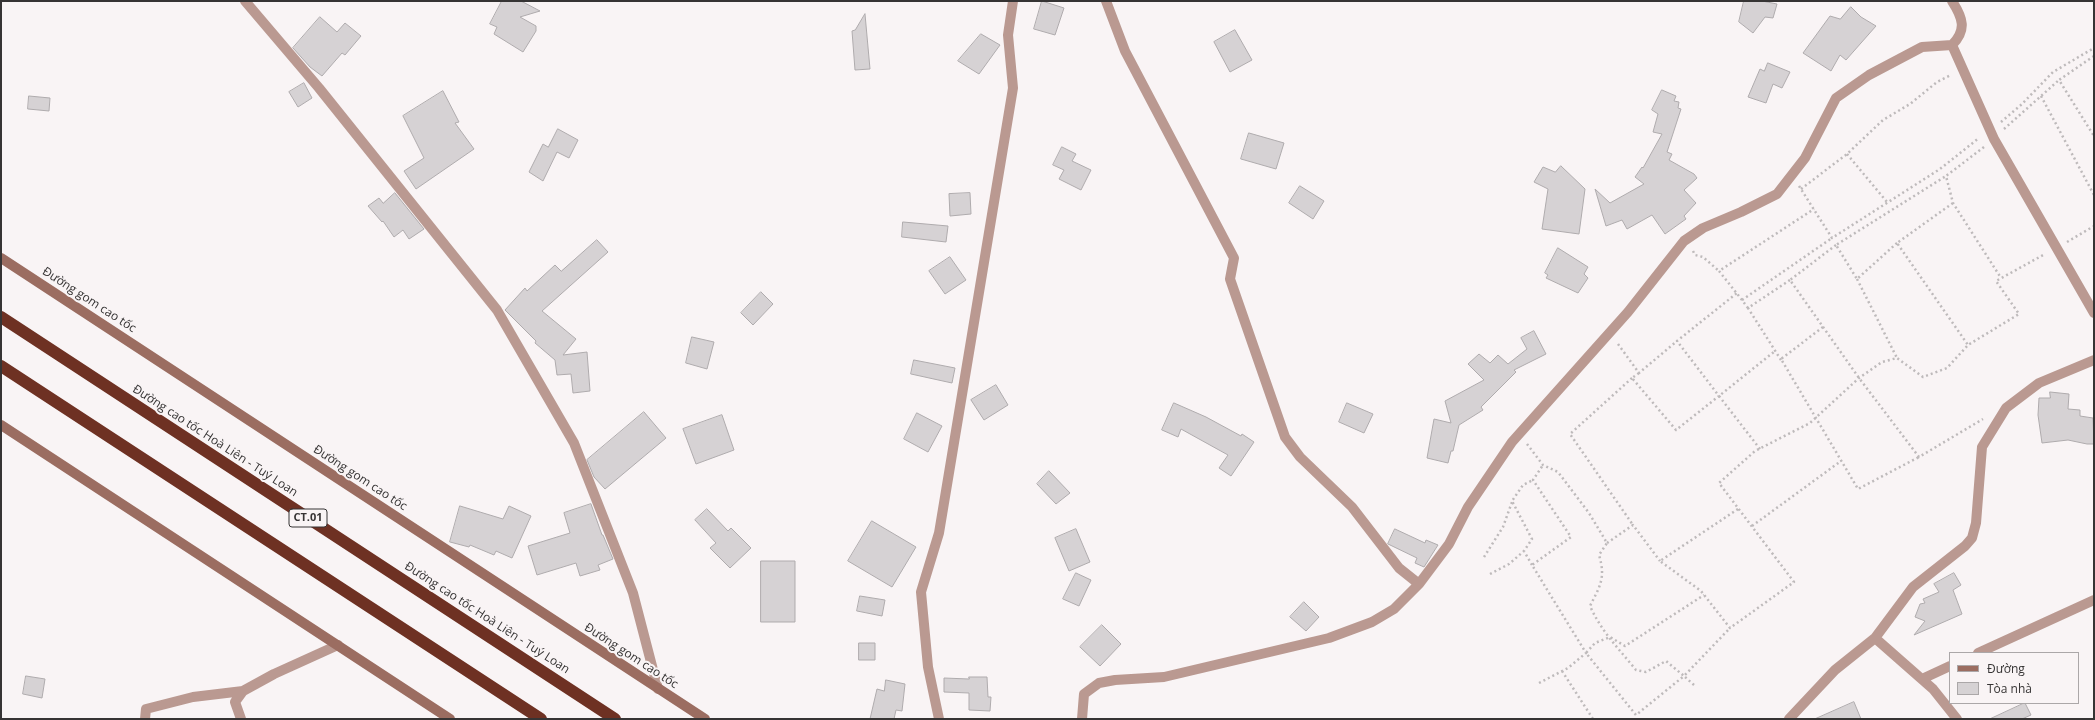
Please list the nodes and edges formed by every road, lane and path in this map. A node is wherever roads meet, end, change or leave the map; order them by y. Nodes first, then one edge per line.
1 (245, 1) edge
2 (1013, 1) edge
3 (1106, 1) edge
4 (1952, 1) edge
5 (1952, 46) junction
6 (2094, 48) edge
7 (2094, 56) edge
8 (1963, 69) junction
9 (2058, 80) junction
10 (2041, 96) junction
11 (1992, 134) junction
12 (2094, 136) edge
13 (1847, 154) junction
14 (1792, 174) junction
15 (1946, 176) junction
16 (1801, 189) junction
17 (2094, 195) edge
18 (1887, 202) junction
19 (1953, 203) junction
20 (1814, 209) junction
21 (2094, 226) edge
22 (1688, 238) junction
23 (1832, 238) junction
24 (1897, 243) junction
25 (1836, 245) junction
26 (2057, 248) junction
27 (1, 258) edge
28 (1719, 271) junction
29 (2001, 278) junction
30 (1857, 279) junction
31 (1790, 280) junction
32 (1737, 293) junction
33 (1742, 300) junction
34 (1748, 308) junction
35 (2094, 312) edge
36 (1, 317) edge
37 (1823, 327) junction
38 (1609, 332) junction
39 (1677, 341) junction
40 (1968, 345) junction
41 (1775, 351) junction
42 (1897, 358) junction
43 (2094, 360) edge
44 (1783, 363) junction
45 (1, 366) edge
46 (1639, 373) junction
47 (1632, 378) junction
48 (1859, 378) junction
49 (1719, 396) junction
50 (1988, 416) dead end
51 (1815, 418) junction
52 (1, 425) edge
53 (1519, 434) junction
54 (1760, 449) junction
55 (1919, 457) junction
56 (1841, 461) junction
57 (1543, 465) junction
58 (1534, 480) junction
59 (1512, 501) junction
60 (1738, 509) junction
61 (1633, 525) junction
62 (1752, 526) junction
63 (1607, 543) junction
64 (1524, 551) junction
65 (1484, 557) dead end
66 (1660, 561) junction
67 (1532, 565) junction
68 (1490, 574) dead end
69 (1419, 584) junction
70 (1704, 595) junction
71 (2094, 600) edge
72 (1730, 628) junction
73 (1610, 637) junction
74 (1875, 638) junction
75 (338, 645) junction
76 (1980, 652) edge
77 (1586, 654) junction
78 (1949, 666) edge
79 (1562, 671) junction
80 (1684, 676) junction
81 (1922, 679) junction
82 (1539, 683) dead end
83 (1694, 685) dead end
84 (658, 689) junction
85 (243, 691) junction
86 (145, 719) edge
87 (241, 719) edge
88 (450, 719) edge
89 (541, 719) edge
90 (615, 719) edge
91 (705, 719) edge
92 (939, 719) edge
93 (1082, 719) edge
94 (1593, 719) edge
95 (1789, 719) edge
96 (1957, 719) edge

1 - 84 street
2 - 92 street
3 - 69 street
4 - 5 street
5 - 8 street
5 - 14 street
6 - 11 path
7 - 9 path
8 - 11 street
8 - 13 path
9 - 10 path
9 - 12 path
10 - 11 path
10 - 17 path
11 - 15 path
11 - 18 path
11 - 26 street
13 - 16 path
13 - 18 path
14 - 16 path
14 - 22 street
15 - 19 path
15 - 25 path
16 - 20 path
18 - 23 path
19 - 24 path
19 - 29 path
20 - 23 path
20 - 28 path
21 - 26 path
22 - 28 path
22 - 38 street
23 - 33 path
24 - 30 path
24 - 40 path
25 - 30 path
25 - 31 path
26 - 29 path
26 - 35 street
27 - 84 main road, Đường gom cao tốc
28 - 32 path
29 - 40 path
30 - 42 path
31 - 34 path
31 - 37 path
32 - 33 path
32 - 39 path
33 - 34 path
34 - 41 path
36 - 90 highway, Đường cao tốc Hoà Liên - Tuý Loan / CT.01
37 - 44 path
37 - 48 path
38 - 46 path
38 - 53 street
39 - 46 path
39 - 49 path
40 - 42 path
41 - 44 path
41 - 49 path
42 - 48 path
43 - 74 street
44 - 51 path
45 - 89 highway
46 - 47 path
47 - 49 path
47 - 61 path
48 - 51 path
48 - 55 path
49 - 54 path
50 - 55 path
51 - 54 path
51 - 56 path
52 - 75 main road
53 - 57 path
53 - 69 street
54 - 60 path
55 - 56 path
56 - 62 path
57 - 58 path
57 - 63 path
58 - 59 path
58 - 67 path
59 - 64 path
59 - 65 path
60 - 62 path
60 - 66 path
61 - 63 path
61 - 66 path
62 - 72 path
63 - 73 path
64 - 67 path
64 - 68 path
66 - 70 path
67 - 77 path
69 - 93 street
70 - 72 path
70 - 73 path
71 - 76 street
72 - 80 path
73 - 77 path
73 - 80 path
74 - 81 street
74 - 95 street
75 - 85 street
75 - 88 main road
77 - 79 path
77 - 80 path
78 - 81 street
79 - 82 path
79 - 94 path
80 - 83 path
81 - 96 street
84 - 91 main road, Đường gom cao tốc
85 - 86 street
85 - 87 street

